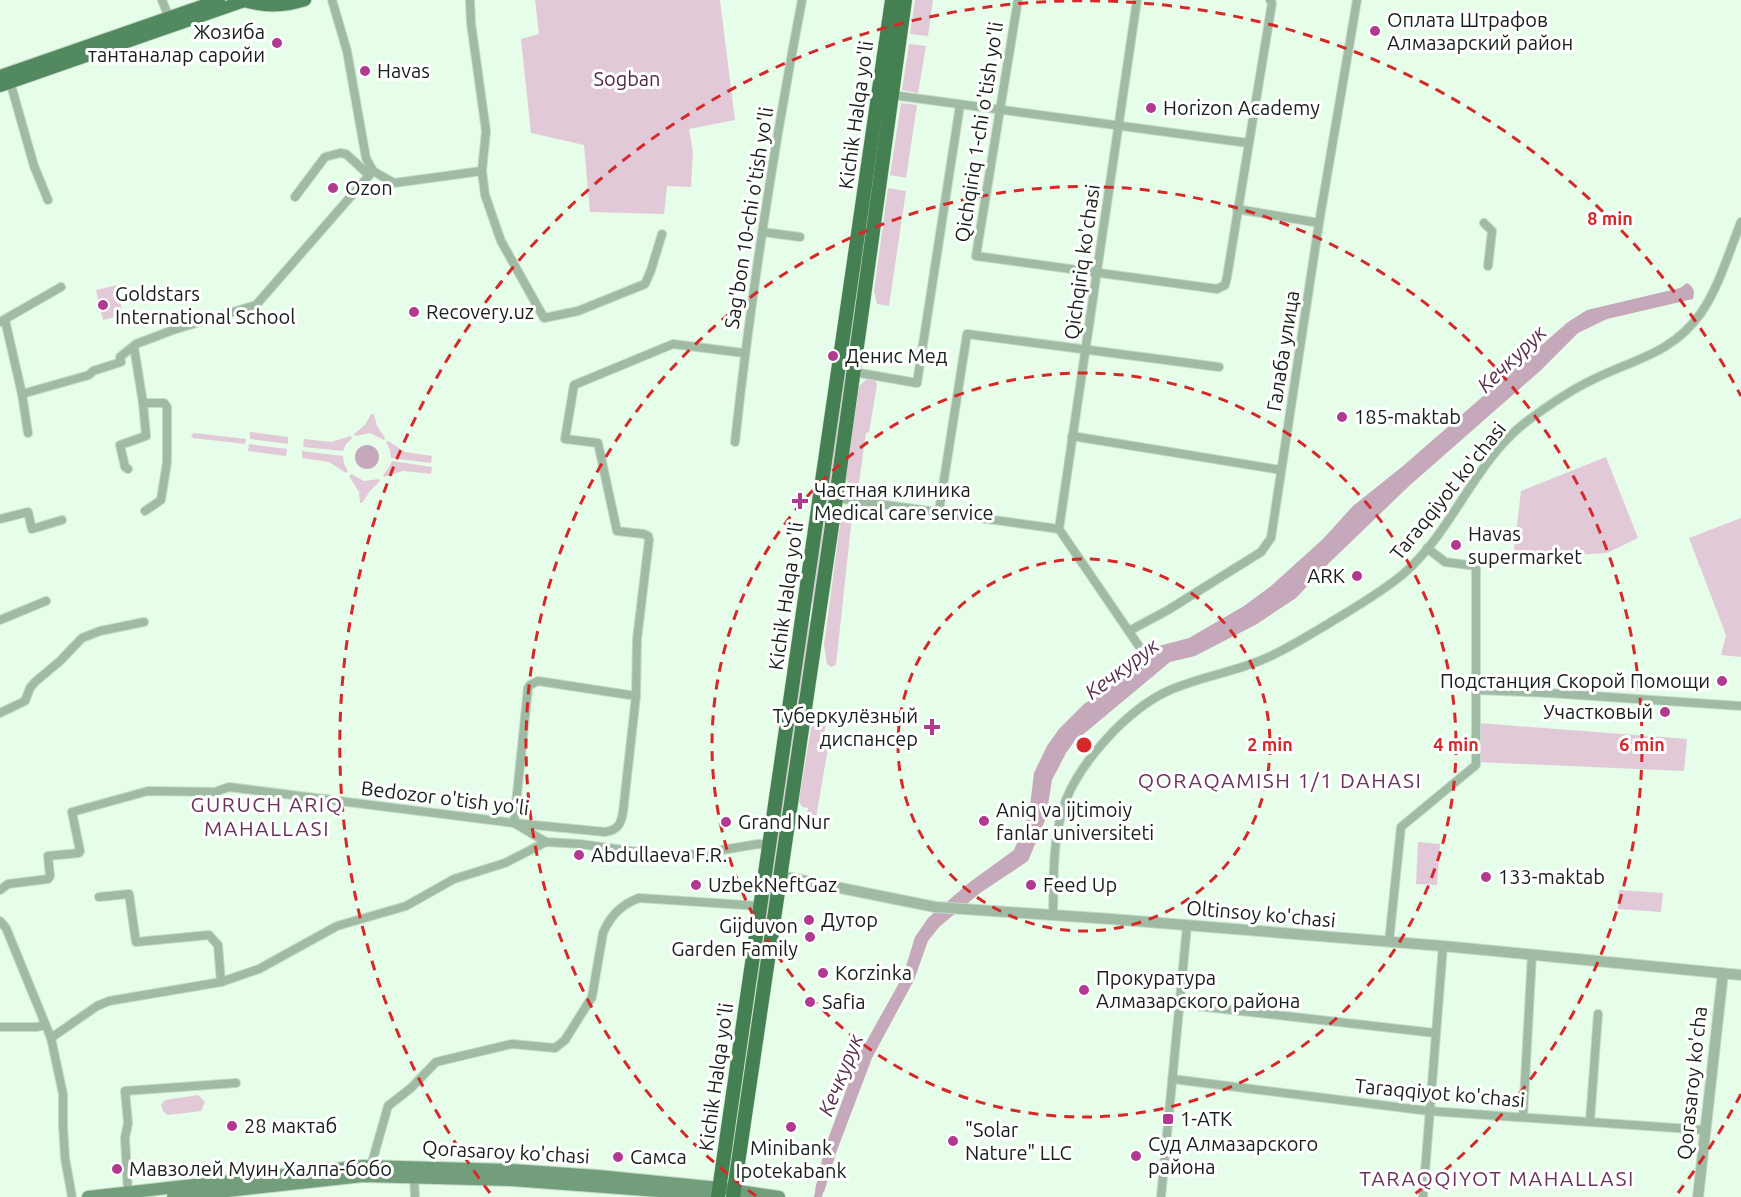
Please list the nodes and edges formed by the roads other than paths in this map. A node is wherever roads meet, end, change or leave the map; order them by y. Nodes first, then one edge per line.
1 (162, 0) edge
2 (218, 0) edge
3 (305, 0) edge
4 (332, 0) edge
5 (470, 0) edge
6 (802, 0) edge
7 (892, 0) edge
8 (905, 0) edge
9 (1018, 0) edge
10 (1137, 0) edge
11 (1270, 0) edge
12 (1357, 0) edge
13 (245, 1) edge
14 (169, 18) junction
15 (896, 18) junction
16 (4, 80) edge
17 (892, 95) junction
18 (960, 105) junction
19 (1000, 110) junction
20 (1118, 127) junction
21 (1248, 143) junction
22 (482, 171) junction
23 (371, 173) junction
24 (871, 189) junction
25 (295, 197) dead end
26 (48, 201) dead end
27 (1237, 209) junction
28 (1741, 222) edge
29 (1319, 223) junction
30 (1484, 223) dead end
31 (763, 232) junction
32 (662, 234) dead end
33 (800, 237) dead end
34 (1488, 266) dead end
35 (1097, 272) junction
36 (61, 287) dead end
37 (3, 321) edge
38 (134, 347) junction
39 (1086, 350) junction
40 (744, 353) junction
41 (1219, 367) dead end
42 (854, 372) junction
43 (22, 394) junction
44 (142, 403) junction
45 (28, 433) dead end
46 (1072, 436) junction
47 (735, 442) dead end
48 (128, 469) dead end
49 (1281, 470) junction
50 (836, 498) junction
51 (146, 511) dead end
52 (939, 511) junction
53 (0, 519) edge
54 (62, 520) dead end
55 (1059, 529) junction
56 (1427, 548) junction
57 (46, 601) dead end
58 (802, 615) junction
59 (819, 618) junction
60 (0, 620) edge
61 (144, 622) dead end
62 (1130, 631) junction
63 (1143, 652) dead end
64 (1478, 690) junction
65 (636, 696) junction
66 (1741, 706) edge
67 (0, 713) edge
68 (514, 823) junction
69 (546, 842) junction
70 (769, 845) junction
71 (781, 876) junction
72 (0, 890) edge
73 (99, 897) dead end
74 (760, 906) junction
75 (1053, 916) junction
76 (0, 921) edge
77 (1188, 926) junction
78 (1389, 942) junction
79 (1443, 946) junction
80 (1532, 955) junction
81 (1723, 973) junction
82 (1741, 975) edge
83 (221, 982) junction
84 (756, 988) junction
85 (1179, 1004) junction
86 (1598, 1014) dead end
87 (45, 1025) junction
88 (0, 1027) edge
89 (1435, 1033) junction
90 (51, 1038) junction
91 (1172, 1079) junction
92 (236, 1083) dead end
93 (1429, 1111) junction
94 (1523, 1117) junction
95 (1590, 1121) junction
96 (1705, 1130) junction
97 (371, 1166) junction
98 (414, 1177) junction
99 (597, 1187) edge
100 (128, 1192) junction
101 (244, 1193) edge
102 (725, 1194) edge
103 (72, 1197) edge
104 (88, 1197) edge
105 (173, 1197) edge
106 (415, 1197) edge
107 (779, 1197) edge
108 (1161, 1197) edge
109 (1423, 1197) edge
110 (1698, 1197) edge

1 - 14 street
2 - 14 main road
3 - 13 main road
4 - 23 street
5 - 22 street
6 - 31 street, Sag'bon 10-chi o'tish yo'li
7 - 15 highway, Kichik Halqa yo'li
8 - 15 highway, Kichik Halqa yo'li
9 - 19 street, Qichqiriq 1-chi o'tish yo'li
10 - 20 street, Qichqiriq ko'chasi
11 - 21 street
12 - 29 street, Галаба улица
13 - 16 main road
14 - 16 main road
15 - 17 highway, Kichik Halqa yo'li
15 - 24 highway, Kichik Halqa yo'li
16 - 26 street
17 - 18 street
17 - 24 highway, Kichik Halqa yo'li
18 - 19 street
18 - 42 street
19 - 20 street
19 - 35 street, Qichqiriq 1-chi o'tish yo'li
20 - 21 street
20 - 35 street, Qichqiriq ko'chasi
21 - 27 street
22 - 23 street
22 - 32 street
23 - 25 street
23 - 38 street
24 - 42 highway, Kichik Halqa yo'li
24 - 58 highway, Kichik Halqa yo'li
27 - 29 street
27 - 35 street
28 - 56 street, Taraqqiyot ko'chasi
29 - 49 street, Галаба улица
30 - 34 street
31 - 33 street
31 - 40 street, Sag'bon 10-chi o'tish yo'li
35 - 39 street, Qichqiriq ko'chasi
36 - 37 street
37 - 43 street
38 - 43 street
38 - 44 street
39 - 41 street
39 - 46 street, Qichqiriq ko'chasi
39 - 52 street
40 - 47 street, Sag'bon 10-chi o'tish yo'li
40 - 65 street
42 - 50 highway, Kichik Halqa yo'li
43 - 45 street
44 - 48 street
44 - 51 street
46 - 49 street
46 - 55 street, Qichqiriq ko'chasi
49 - 62 street, Галаба улица
50 - 52 street
50 - 59 highway, Kichik Halqa yo'li
52 - 55 street
53 - 54 street
55 - 62 street
56 - 64 street
56 - 75 street, Taraqqiyot ko'chasi
57 - 60 street
58 - 59 highway
58 - 70 highway, Kichik Halqa yo'li
59 - 71 highway, Kichik Halqa yo'li
61 - 67 street
62 - 63 street
64 - 66 street
64 - 78 street
65 - 68 street, Bedozor o'tish yo'li
65 - 68 street
68 - 69 street
68 - 72 street, Bedozor o'tish yo'li
69 - 70 street
69 - 83 street
70 - 74 highway, Kichik Halqa yo'li
71 - 75 street, Oltinsoy ko'chasi
71 - 84 highway, Kichik Halqa yo'li
73 - 83 street
74 - 84 highway, Kichik Halqa yo'li
74 - 97 street
75 - 77 street, Oltinsoy ko'chasi
76 - 87 street
77 - 78 street, Oltinsoy ko'chasi
77 - 85 street
78 - 79 street, Oltinsoy ko'chasi
79 - 80 street, Oltinsoy ko'chasi
79 - 89 street
80 - 81 street, Oltinsoy ko'chasi
80 - 94 street
81 - 82 street, Oltinsoy ko'chasi
81 - 96 street, Qorasaroy ko'cha
83 - 90 street
84 - 102 highway, Kichik Halqa yo'li
85 - 89 street
85 - 91 street
86 - 95 street
87 - 88 street
87 - 90 street
89 - 93 street
90 - 103 street
91 - 93 street, Taraqqiyot ko'chasi
91 - 108 street
92 - 100 street
93 - 94 street, Taraqqiyot ko'chasi
93 - 109 street
94 - 95 street, Taraqqiyot ko'chasi
95 - 96 street, Taraqqiyot ko'chasi
96 - 110 street, Qorasaroy ko'cha
97 - 99 main road, Qorasaroy ko'chasi
97 - 100 main road, Qorasaroy ko'chasi
98 - 99 main road, Qorasaroy ko'chasi
98 - 101 main road, Qorasaroy ko'chasi
98 - 106 street
99 - 102 main road, Qorasaroy ko'chasi
100 - 104 main road, Qorasaroy ko'chasi
101 - 105 main road, Qorasaroy ko'chasi
102 - 107 main road, Qorasaroy ko'chasi

